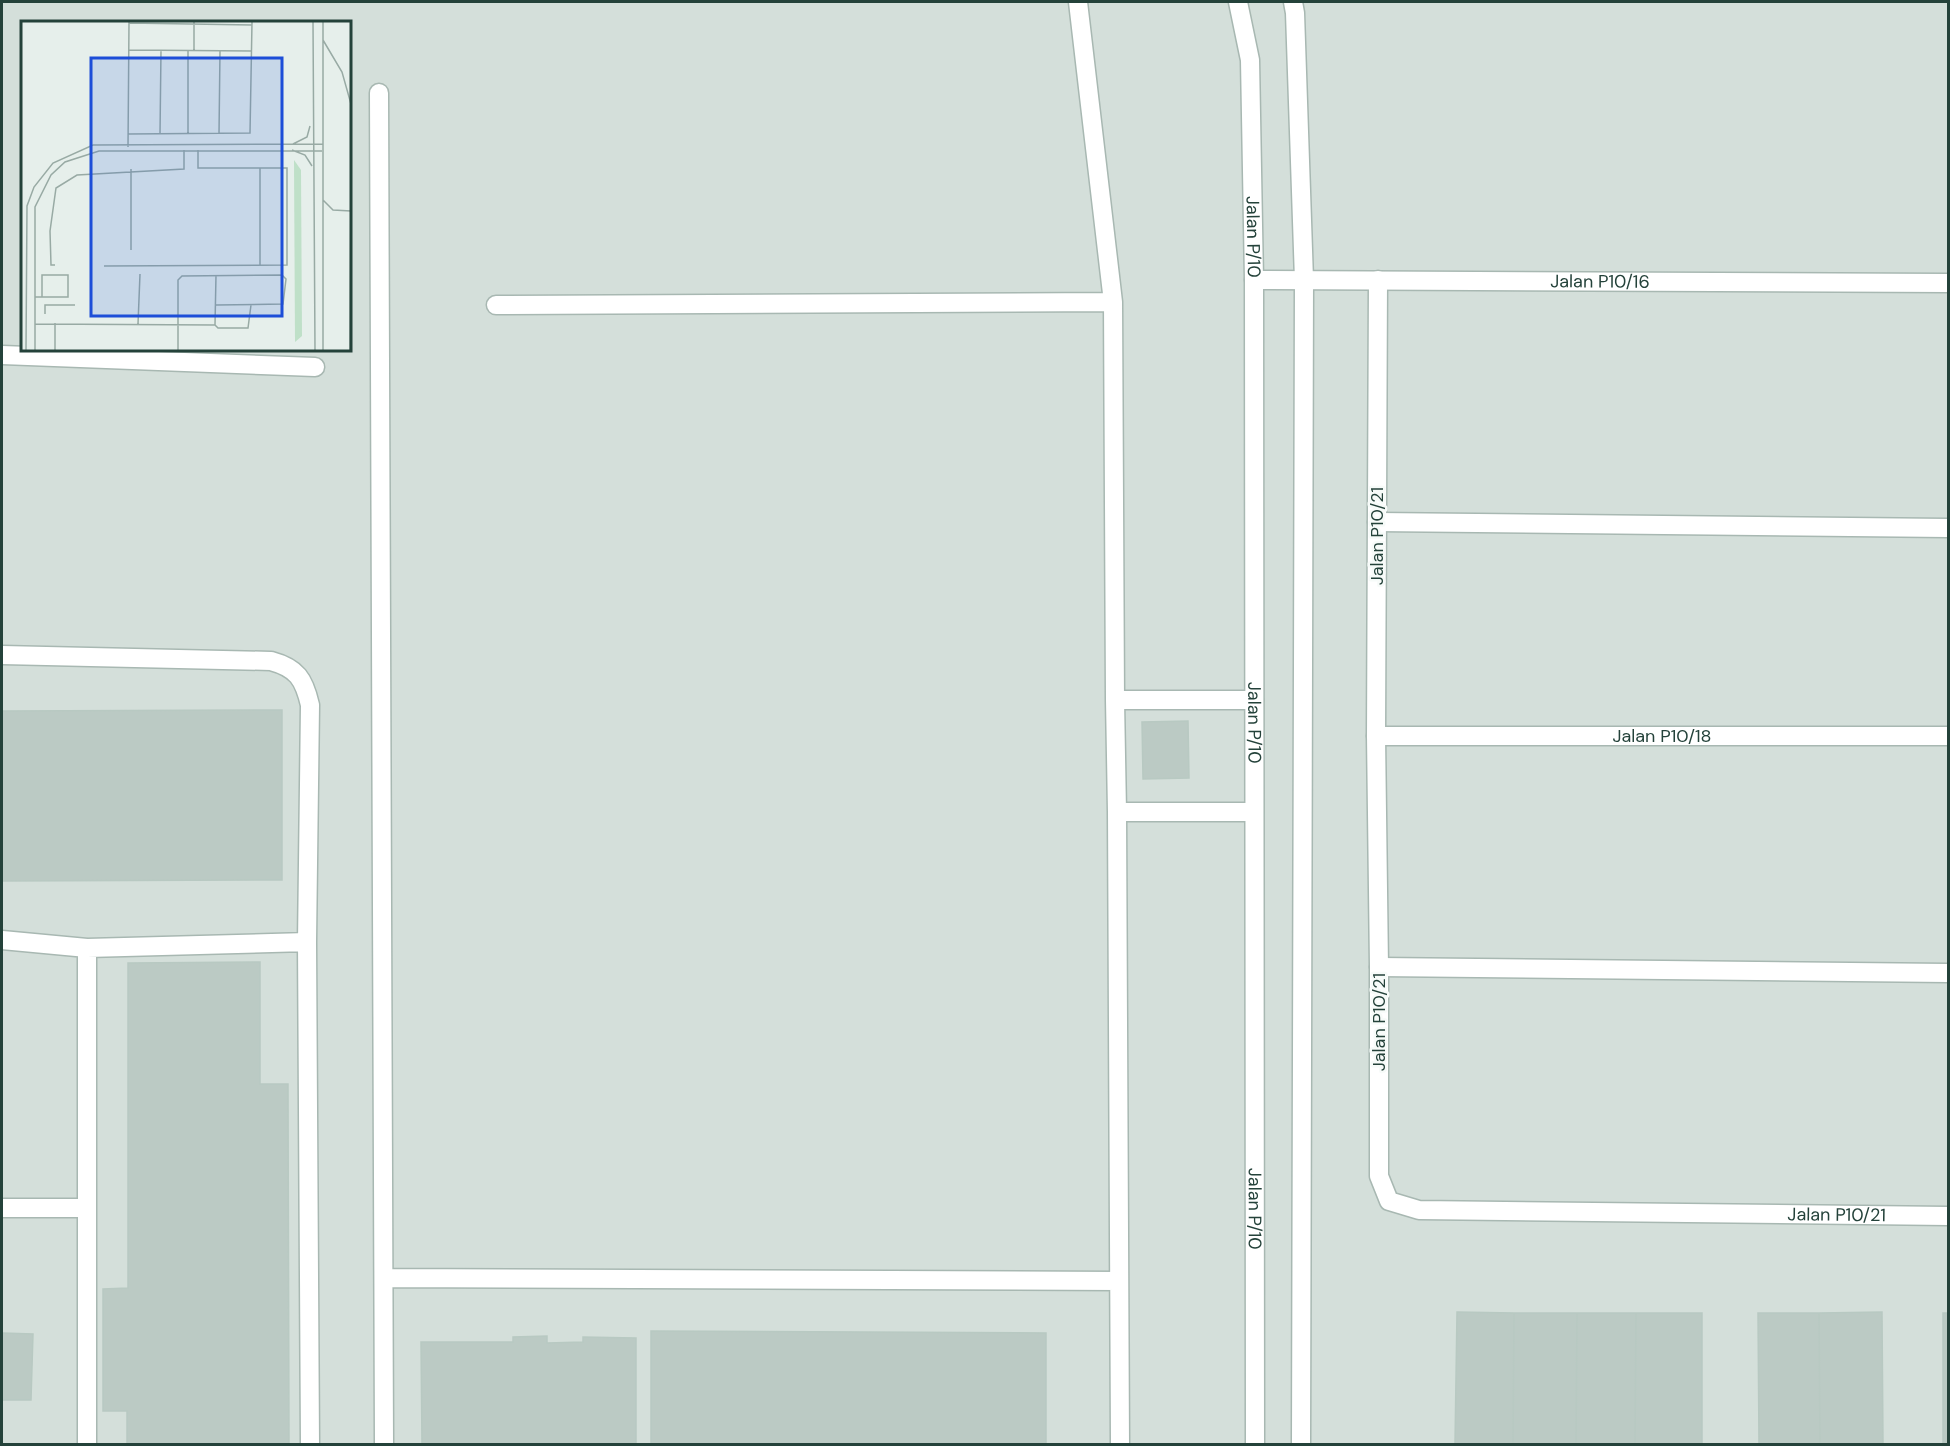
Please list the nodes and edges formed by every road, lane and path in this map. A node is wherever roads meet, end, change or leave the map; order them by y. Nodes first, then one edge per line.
1 (1078, 2) edge
2 (1238, 2) edge
3 (1293, 2) edge
4 (379, 93) dead end
5 (1254, 280) junction
6 (1304, 280) junction
7 (1378, 280) junction
8 (1948, 283) edge
9 (1113, 302) junction
10 (496, 305) dead end
11 (2, 355) edge
12 (315, 367) dead end
13 (1377, 522) junction
14 (1948, 528) edge
15 (2, 655) edge
16 (1115, 700) junction
17 (1254, 700) junction
18 (1376, 736) junction
19 (1948, 736) edge
20 (1254, 812) junction
21 (1118, 813) junction
22 (2, 940) edge
23 (307, 942) junction
24 (87, 948) junction
25 (1379, 967) junction
26 (1948, 974) edge
27 (2, 1208) edge
28 (86, 1208) junction
29 (1948, 1216) edge
30 (384, 1278) junction
31 (1119, 1281) junction
32 (87, 1444) edge
33 (310, 1444) edge
34 (384, 1444) edge
35 (1120, 1444) edge
36 (1255, 1444) edge
37 (1301, 1444) edge

1 - 9 street
2 - 5 street, Jalan P/10
3 - 6 street
4 - 30 street
5 - 6 street, Jalan P10/16
5 - 17 street, Jalan P/10
6 - 7 street, Jalan P10/16
6 - 37 street
7 - 8 street, Jalan P10/16
7 - 13 street, Jalan P10/21
9 - 10 street
9 - 16 street
11 - 12 street
13 - 14 street
13 - 18 street, Jalan P10/21
15 - 23 street
16 - 17 street
16 - 21 street
17 - 20 street, Jalan P/10
18 - 19 street, Jalan P10/18
18 - 25 street, Jalan P10/21
20 - 21 street
20 - 36 street, Jalan P/10
21 - 31 street
22 - 24 street
23 - 24 street
23 - 33 street
24 - 28 street
25 - 26 street
25 - 29 street, Jalan P10/21
27 - 28 street
28 - 32 street
30 - 31 street
30 - 34 street
31 - 35 street

